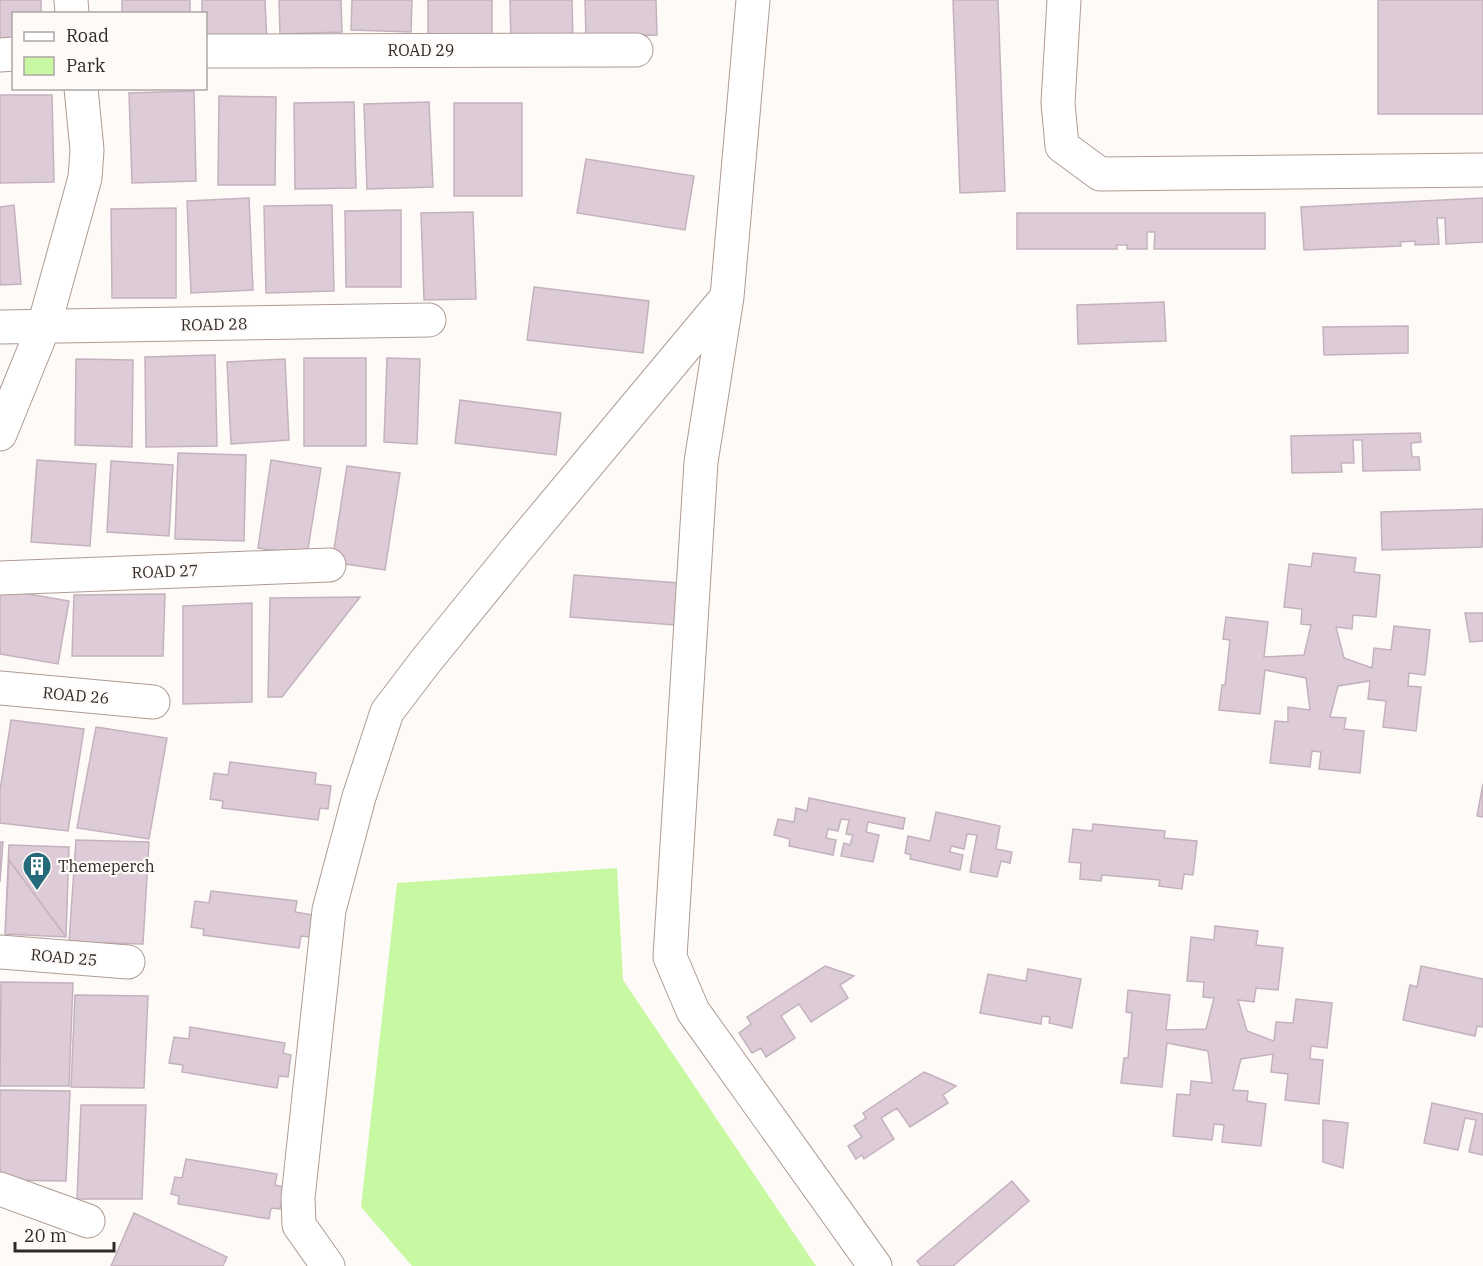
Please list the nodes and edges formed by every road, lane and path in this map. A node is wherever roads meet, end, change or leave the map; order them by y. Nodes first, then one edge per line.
1 (753, 0) edge
2 (1064, 0) edge
3 (636, 50) dead end
4 (207, 51) edge
5 (81, 90) edge
6 (1483, 170) edge
7 (727, 297) junction
8 (429, 321) dead end
9 (44, 326) junction
10 (0, 327) edge
11 (0, 434) edge
12 (329, 565) dead end
13 (0, 578) edge
14 (0, 688) edge
15 (153, 702) dead end
16 (0, 952) edge
17 (128, 962) dead end
18 (0, 1189) edge
19 (88, 1221) dead end
20 (328, 1266) edge
21 (876, 1266) edge

1 - 7 street
2 - 6 street
3 - 4 street, ROAD 29
5 - 9 street
7 - 20 street
7 - 21 street
8 - 9 street, ROAD 28
9 - 10 street, ROAD 28
9 - 11 street
12 - 13 street, ROAD 27
14 - 15 street, ROAD 26
16 - 17 street, ROAD 25
18 - 19 street

